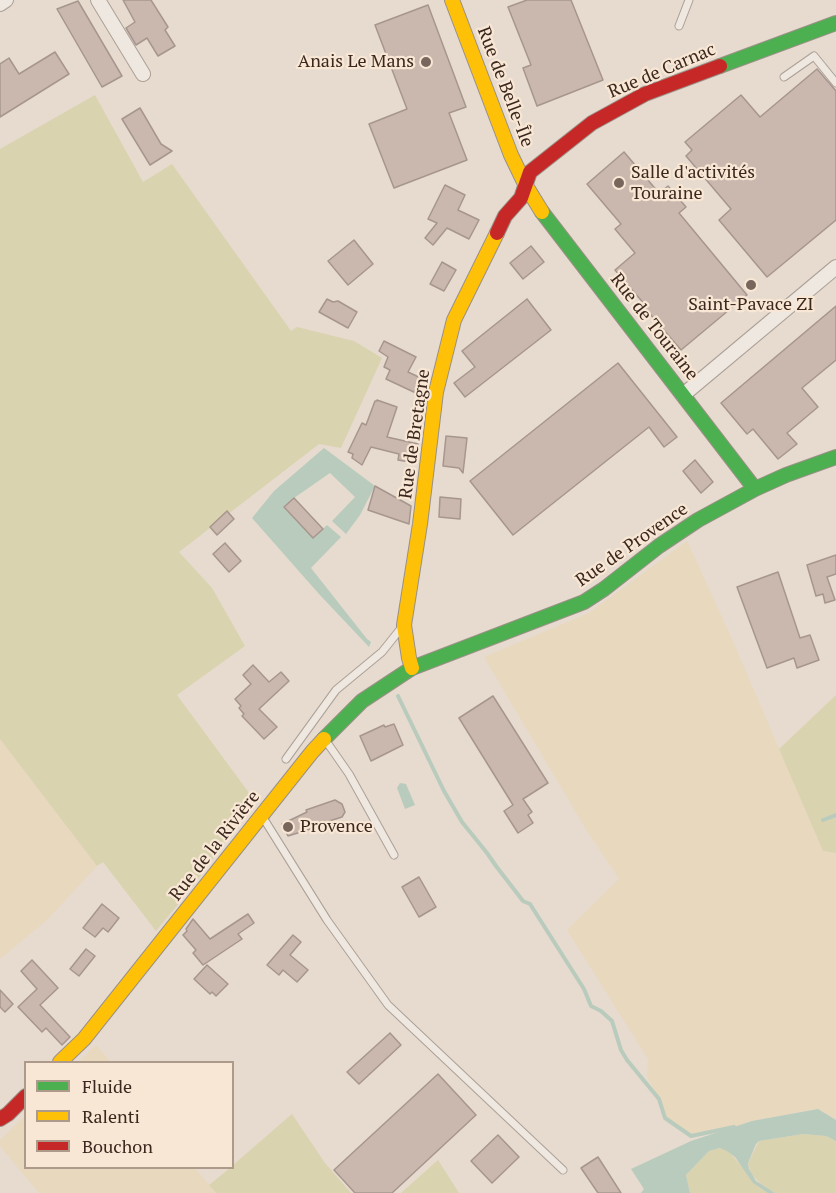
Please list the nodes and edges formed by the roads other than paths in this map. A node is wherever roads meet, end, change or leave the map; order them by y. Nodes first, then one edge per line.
1 (6, 0) edge
2 (98, 0) edge
3 (452, 0) edge
4 (689, 0) edge
5 (0, 4) edge
6 (836, 23) edge
7 (679, 27) dead end
8 (143, 74) dead end
9 (784, 77) dead end
10 (836, 83) edge
11 (526, 186) junction
12 (836, 267) edge
13 (683, 395) junction
14 (836, 457) edge
15 (755, 489) junction
16 (404, 625) junction
17 (412, 668) junction
18 (325, 739) junction
19 (286, 759) dead end
20 (261, 816) junction
21 (394, 855) dead end
22 (61, 1061) edge
23 (24, 1098) edge
24 (0, 1119) edge
25 (563, 1170) dead end

1 - 5 street
2 - 8 street
3 - 11 street, Rue de Belle-Île
4 - 7 lane
6 - 11 street, Rue de Carnac
9 - 10 lane
11 - 13 street, Rue de Touraine
11 - 16 street, Rue de Bretagne
12 - 13 street
13 - 15 street, Rue de Touraine
14 - 15 street, Rue de Provence
15 - 17 street, Rue de Provence
16 - 17 street, Rue de Bretagne
16 - 19 lane
17 - 18 street, Rue de la Rivière
18 - 20 street, Rue de la Rivière
18 - 21 lane
20 - 22 street, Rue de la Rivière
20 - 25 lane
23 - 24 street

